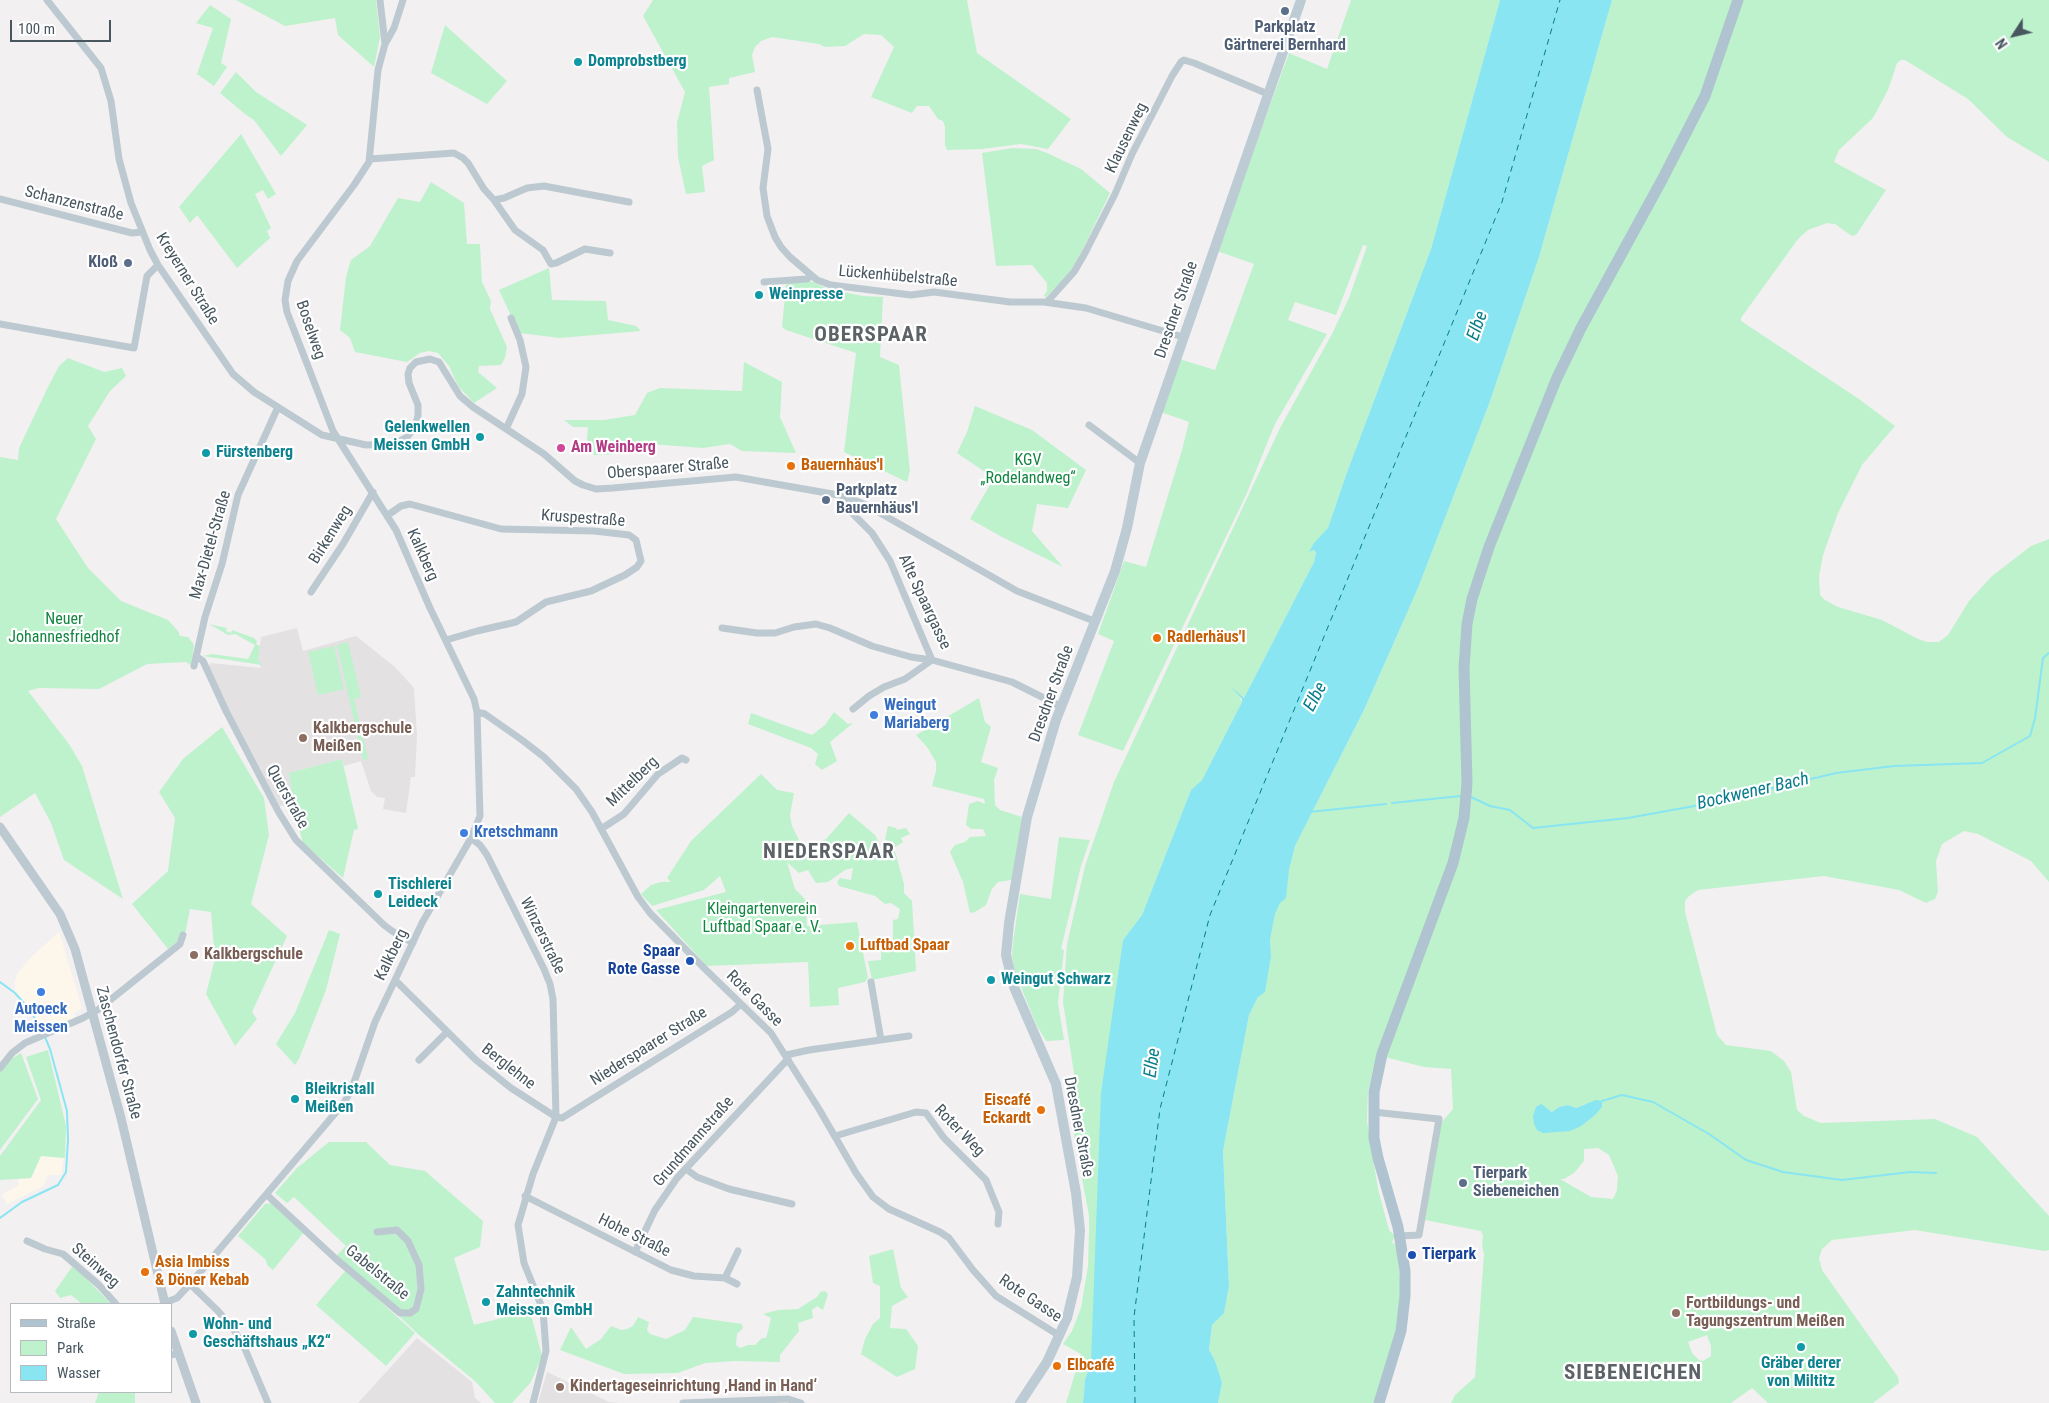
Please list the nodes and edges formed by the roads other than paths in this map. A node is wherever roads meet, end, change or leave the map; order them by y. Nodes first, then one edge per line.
1 (47, 0) edge
2 (380, 0) edge
3 (403, 0) edge
4 (1301, 0) edge
5 (1738, 0) edge
6 (385, 44) junction
7 (757, 90) dead end
8 (1268, 94) junction
9 (370, 159) junction
10 (0, 199) edge
11 (494, 200) junction
12 (629, 202) dead end
13 (142, 232) junction
14 (610, 253) dead end
15 (158, 265) junction
16 (810, 276) junction
17 (764, 282) dead end
18 (1044, 302) junction
19 (511, 318) dead end
20 (0, 324) edge
21 (1183, 337) junction
22 (278, 407) junction
23 (1088, 425) dead end
24 (506, 429) junction
25 (339, 440) junction
26 (1140, 463) junction
27 (373, 492) junction
28 (844, 496) junction
29 (388, 515) junction
30 (311, 592) dead end
31 (1094, 621) junction
32 (722, 628) dead end
33 (446, 640) junction
34 (196, 656) junction
35 (932, 660) junction
36 (194, 666) dead end
37 (1062, 707) junction
38 (853, 709) dead end
39 (477, 712) junction
40 (686, 760) dead end
41 (0, 827) edge
42 (601, 828) junction
43 (471, 838) junction
44 (182, 935) dead end
45 (413, 942) junction
46 (395, 980) junction
47 (870, 982) dead end
48 (741, 1004) junction
49 (92, 1014) junction
50 (447, 1032) junction
51 (909, 1036) dead end
52 (881, 1040) junction
53 (787, 1057) junction
54 (420, 1060) dead end
55 (0, 1068) edge
56 (555, 1103) junction
57 (571, 1111) junction
58 (1373, 1112) junction
59 (556, 1117) junction
60 (835, 1136) junction
61 (686, 1169) junction
62 (267, 1195) junction
63 (525, 1196) junction
64 (792, 1204) dead end
65 (998, 1224) dead end
66 (377, 1232) dead end
67 (1400, 1236) junction
68 (27, 1241) dead end
69 (738, 1251) dead end
70 (635, 1252) junction
71 (725, 1278) junction
72 (190, 1284) junction
73 (737, 1284) dead end
74 (115, 1303) edge
75 (165, 1303) edge
76 (167, 1303) edge
77 (1060, 1336) junction
78 (172, 1337) edge
79 (175, 1354) edge
80 (196, 1403) edge
81 (268, 1403) edge
82 (533, 1403) edge
83 (683, 1403) edge
84 (801, 1403) edge
85 (1020, 1403) edge
86 (1379, 1403) edge

1 - 13 street, Kreyerner Straße
2 - 6 street
3 - 6 street, Boselweg
4 - 8 main road, Dresdner Straße
5 - 58 main road
6 - 9 street, Boselweg
7 - 16 street, Lückenhübelstraße
8 - 18 street, Klausenweg
8 - 21 main road, Dresdner Straße
9 - 11 street
9 - 25 street, Boselweg
10 - 13 street, Schanzenstraße
11 - 12 street
11 - 14 street
13 - 15 street, Kreyerner Straße
15 - 20 street
15 - 22 street, Kreyerner Straße
16 - 17 street
16 - 18 street, Lückenhübelstraße
18 - 21 street, Lückenhübelstraße
19 - 24 street
21 - 26 main road, Dresdner Straße
22 - 25 street, Kreyerner Straße
22 - 34 street, Max-Dietel-Straße
23 - 26 street
24 - 25 street, Oberspaarer Straße
24 - 28 street, Oberspaarer Straße
25 - 27 street, Kalkberg
26 - 31 main road, Dresdner Straße
27 - 29 street, Kalkberg
27 - 30 street, Birkenweg
28 - 31 street, Oberspaarer Straße
28 - 35 street, Alte Spaargasse
29 - 33 street, Kalkberg
29 - 33 street, Kruspestraße
31 - 37 main road, Dresdner Straße
32 - 35 street
33 - 39 street, Kalkberg
34 - 36 street, Max-Dietel-Straße
34 - 45 street, Querstraße
35 - 37 street, Alte Spaargasse
35 - 38 street
37 - 77 main road, Dresdner Straße
39 - 42 street, Rote Gasse
39 - 43 street, Kalkberg
40 - 42 street, Mittelberg
41 - 49 street, Zaschendorfer Straße
42 - 48 street, Rote Gasse
43 - 45 street, Kalkberg
43 - 56 street, Winzerstraße
44 - 49 street
45 - 46 street, Kalkberg
46 - 50 street, Berglehne
46 - 62 street, Kalkberg
47 - 52 street
48 - 53 street, Rote Gasse
48 - 57 street, Niederspaarer Straße
49 - 55 street
49 - 75 street, Zaschendorfer Straße
50 - 54 street
50 - 59 street, Berglehne
51 - 52 street
52 - 53 street
53 - 60 street, Rote Gasse
53 - 61 street, Grundmannstraße
56 - 57 street
56 - 59 street, Winzerstraße
57 - 59 street, Niederspaarer Straße
58 - 67 main road
58 - 67 street
59 - 63 street
60 - 65 street, Roter Weg
60 - 77 street, Rote Gasse
61 - 64 street
61 - 70 street, Grundmannstraße
62 - 66 street, Gabelstraße
62 - 72 street, Kalkberg
63 - 70 street, Hohe Straße
63 - 82 street
67 - 86 main road
68 - 74 street, Steinweg
69 - 71 street
70 - 71 street, Hohe Straße
71 - 73 street, Hohe Straße
72 - 76 street, Kalkberg
72 - 81 street
77 - 85 main road, Dresdner Straße
78 - 79 street
79 - 80 street
83 - 84 street

